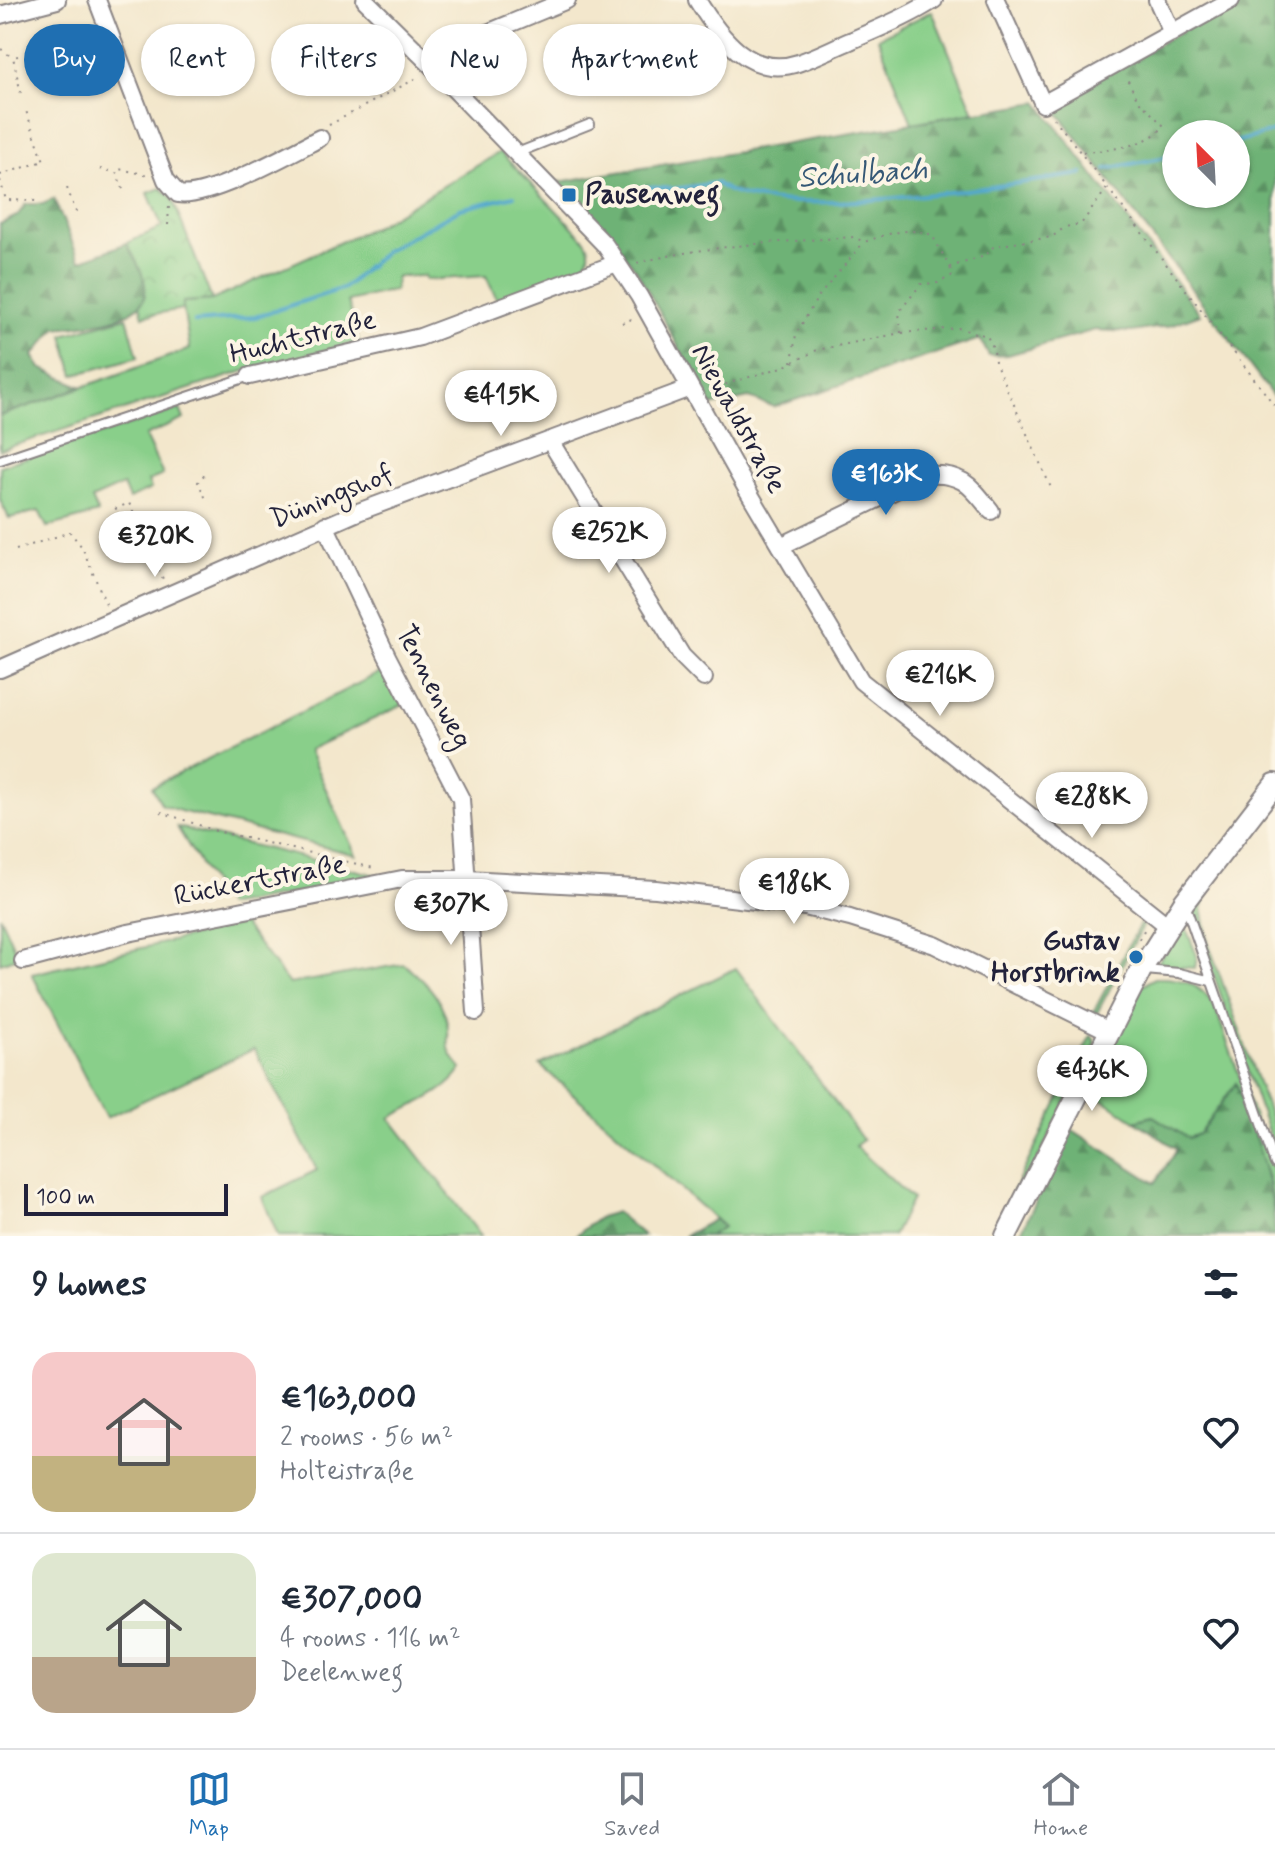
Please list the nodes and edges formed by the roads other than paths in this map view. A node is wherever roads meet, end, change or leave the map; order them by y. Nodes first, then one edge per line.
1 (57, 0) edge
2 (97, 0) edge
3 (365, 0) edge
4 (567, 0) edge
5 (697, 0) edge
6 (934, 0) edge
7 (996, 0) edge
8 (1157, 0) edge
9 (1231, 0) edge
10 (0, 15) edge
11 (515, 24) edge
12 (1172, 33) junction
13 (421, 54) edge
14 (462, 96) edge
15 (590, 124) dead end
16 (320, 138) road end
17 (517, 153) junction
18 (618, 265) junction
19 (250, 376) joint
20 (691, 390) junction
21 (550, 441) junction
22 (0, 460) edge
23 (991, 511) dead end
24 (325, 525) junction
25 (781, 546) junction
26 (0, 669) edge
27 (704, 678) dead end
28 (1275, 784) edge
29 (466, 879) junction
30 (1184, 902) junction
31 (1168, 926) junction
32 (23, 961) dead end
33 (1141, 970) junction
34 (1211, 981) junction
35 (476, 1012) dead end
36 (1109, 1031) junction
37 (1275, 1164) edge
38 (1006, 1236) edge

1 - 10 street
2 - 16 street
3 - 13 street, Niewaldstraße
4 - 11 street
5 - 6 street
7 - 12 street
8 - 12 street
9 - 12 street
14 - 17 street, Niewaldstraße
15 - 17 lane
17 - 18 street, Niewaldstraße
18 - 19 street, Huchtstraße
18 - 20 street, Niewaldstraße
19 - 22 lane, Huchtstraße
20 - 21 street, Düningshof
20 - 25 street, Niewaldstraße
21 - 24 street, Düningshof
21 - 27 street
23 - 25 street
24 - 26 street, Düningshof
24 - 29 street, Tennenweg
25 - 31 street, Niewaldstraße
28 - 30 street
29 - 32 street, Rückertstraße
29 - 35 street, Tennenweg
29 - 36 street, Rückertstraße
30 - 31 street
30 - 34 lane
31 - 33 street
33 - 34 lane
33 - 36 street
34 - 37 lane
36 - 38 street

